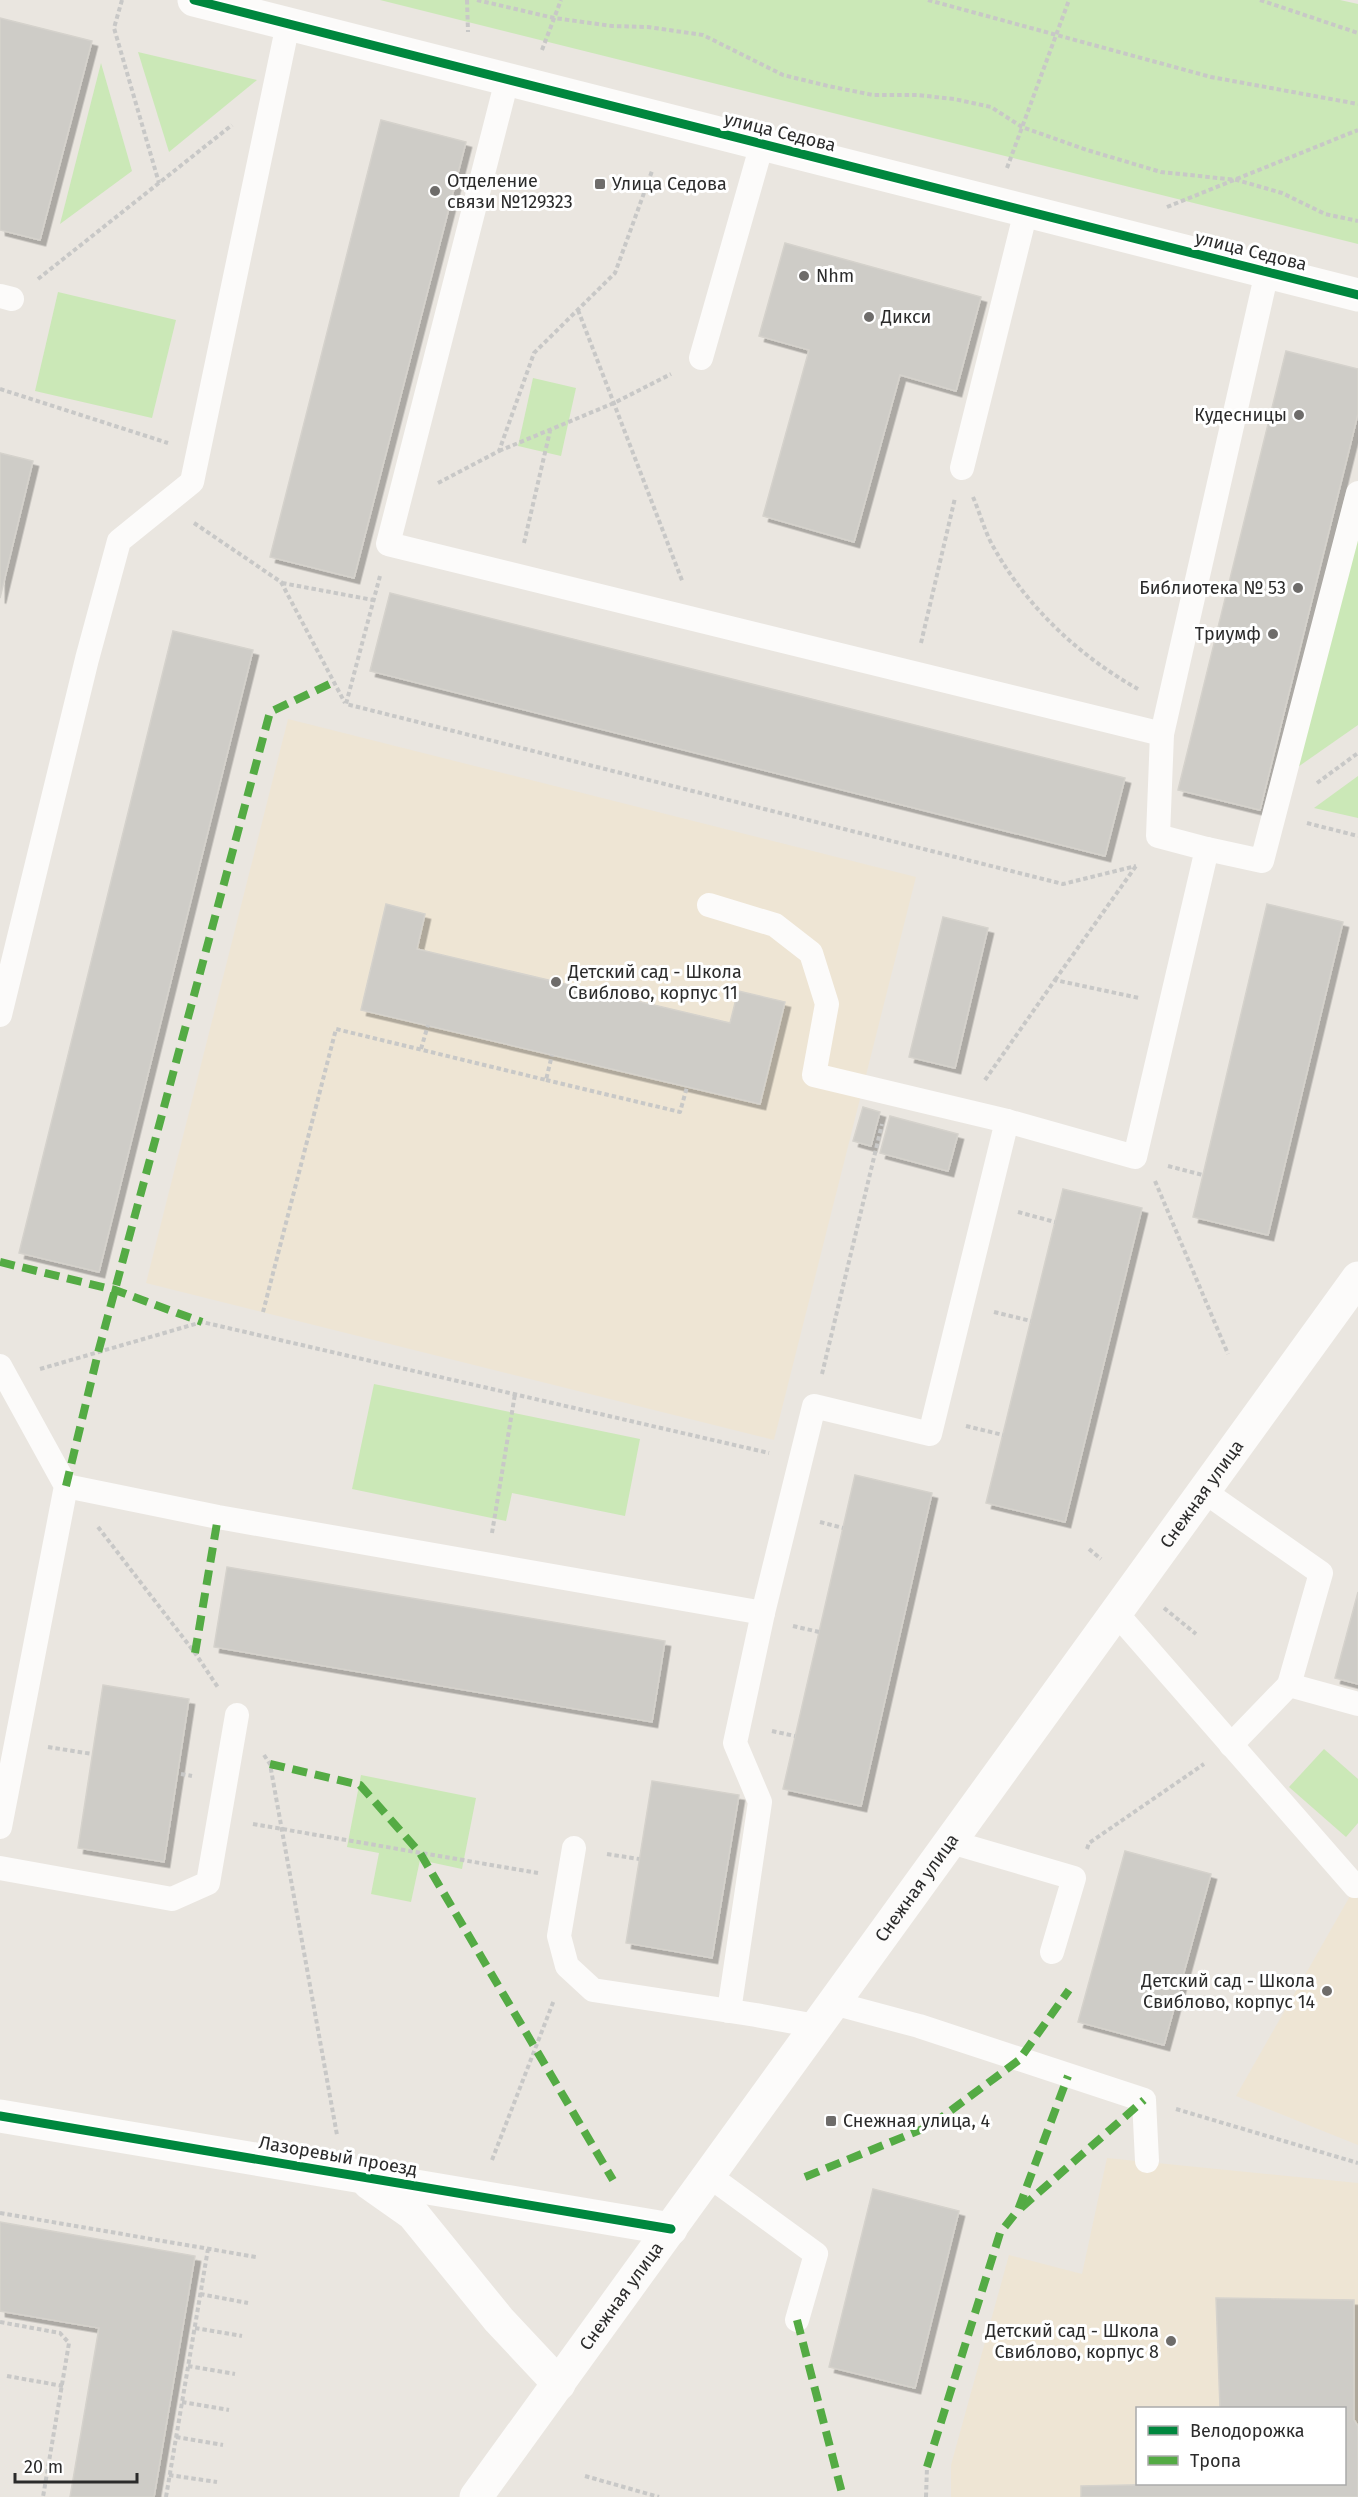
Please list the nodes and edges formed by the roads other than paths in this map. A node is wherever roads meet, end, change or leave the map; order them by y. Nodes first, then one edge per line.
1 (194, 0) edge
2 (288, 24) junction
3 (507, 80) junction
4 (762, 144) junction
5 (1026, 211) junction
6 (1267, 272) junction
7 (1358, 295) edge
8 (701, 358) road end
9 (962, 468) road end
10 (1358, 494) edge
11 (1162, 734) junction
12 (1207, 849) junction
13 (709, 905) dead end
14 (0, 1015) edge
15 (1007, 1121) junction
16 (1358, 1278) edge
17 (4, 1372) edge
18 (66, 1486) junction
19 (1205, 1491) junction
20 (763, 1613) junction
21 (1117, 1614) junction
22 (1289, 1685) junction
23 (1358, 1704) edge
24 (237, 1715) road end
25 (1231, 1745) junction
26 (0, 1827) edge
27 (951, 1842) junction
28 (574, 1848) dead end
29 (0, 1868) edge
30 (1355, 1886) dead end
31 (1052, 1952) dead end
32 (729, 2011) junction
33 (825, 2015) junction
34 (0, 2116) edge
35 (1147, 2161) dead end
36 (708, 2175) junction
37 (363, 2178) junction
38 (670, 2229) junction
39 (797, 2320) dead end
40 (559, 2384) junction
41 (476, 2497) edge

1 - 2 street, улица Седова
2 - 3 street, улица Седова
2 - 14 lane
3 - 4 street, улица Седова
3 - 11 lane
4 - 5 street, улица Седова
4 - 8 lane
5 - 6 street, улица Седова
5 - 9 lane
6 - 7 street, улица Седова
6 - 11 lane
10 - 12 lane
11 - 12 lane
12 - 15 lane
13 - 15 lane
15 - 20 lane
16 - 19 street, Снежная улица
17 - 18 lane
18 - 20 lane
18 - 26 lane
19 - 21 street, Снежная улица
19 - 22 lane
20 - 32 lane
21 - 25 lane
21 - 27 street, Снежная улица
22 - 23 lane
22 - 25 lane
24 - 29 lane
25 - 30 lane
27 - 31 lane
27 - 33 street, Снежная улица
28 - 32 lane
32 - 33 lane
33 - 35 lane
33 - 36 street, Снежная улица
34 - 37 street, Лазоревый проезд
36 - 38 street, Снежная улица
36 - 39 lane
37 - 38 street, Лазоревый проезд
37 - 40 street, Лазоревый проезд
38 - 40 street, Снежная улица
40 - 41 street, Снежная улица

